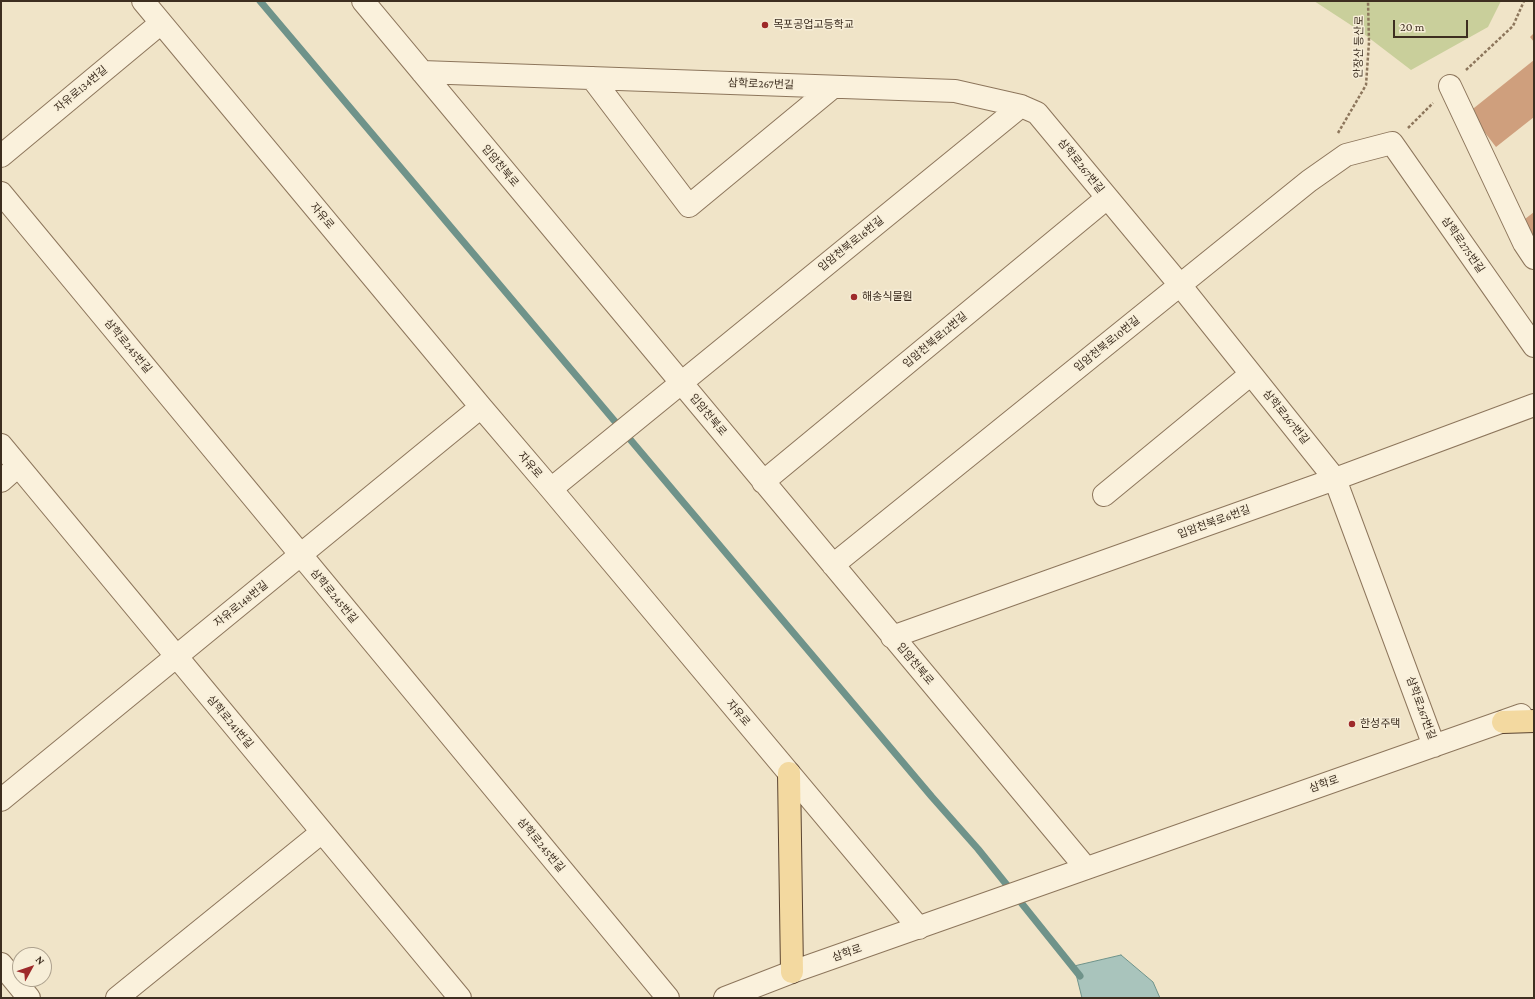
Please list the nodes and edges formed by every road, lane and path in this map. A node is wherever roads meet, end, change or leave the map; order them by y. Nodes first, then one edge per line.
1 (143, 1) edge
2 (363, 1) edge
3 (1368, 1) edge
4 (161, 23) junction
5 (422, 72) junction
6 (592, 78) junction
7 (1450, 86) dead end
8 (833, 87) junction
9 (1021, 106) junction
10 (1392, 143) joint
11 (1346, 155) junction
12 (1, 156) edge
13 (1, 193) edge
14 (1107, 198) junction
15 (1534, 258) edge
16 (1180, 286) junction
17 (1534, 346) edge
18 (1251, 374) junction
19 (680, 382) junction
20 (1534, 405) edge
21 (481, 407) junction
22 (1, 445) edge
23 (18, 466) junction
24 (1335, 479) junction
25 (1, 481) edge
26 (763, 482) junction
27 (551, 489) junction
28 (1104, 495) dead end
29 (300, 555) junction
30 (833, 566) junction
31 (892, 637) junction
32 (176, 656) junction
33 (1534, 710) edge
34 (1534, 721) edge
35 (1504, 722) junction
36 (1434, 746) junction
37 (789, 773) junction
38 (1, 800) edge
39 (322, 832) junction
40 (1086, 868) junction
41 (918, 928) junction
42 (1, 964) edge
43 (792, 972) junction
44 (29, 998) edge
45 (117, 998) edge
46 (460, 998) edge
47 (668, 998) edge
48 (725, 998) edge

1 - 4 street, 자유로
2 - 5 street, 입암천북로
3 - 11 path, 안장산 등산로
4 - 12 street, 자유로134번길
4 - 21 street, 자유로
5 - 6 street, 삼학로267번길
5 - 19 street, 입암천북로
6 - 8 street, 삼학로267번길
6 - 8 street
7 - 15 street
8 - 9 street, 삼학로267번길
9 - 14 street, 삼학로267번길
9 - 19 street, 입암천북로16번길
10 - 11 street, 입암천북로10번길
10 - 17 street, 삼학로275번길
11 - 16 street, 입암천북로10번길
13 - 29 street, 삼학로245번길
14 - 16 street, 삼학로267번길
14 - 26 street, 입암천북로12번길
16 - 18 street, 삼학로267번길
16 - 30 street, 입암천북로10번길
18 - 24 street, 삼학로267번길
18 - 28 street
19 - 26 street, 입암천북로
19 - 27 street, 입암천북로16번길
20 - 24 street, 입암천북로6번길
21 - 27 street, 자유로
21 - 29 street, 자유로148번길
22 - 23 street, 삼학로241번길
23 - 25 street
23 - 32 street, 삼학로241번길
24 - 31 street, 입암천북로6번길
24 - 36 street, 삼학로267번길
26 - 30 street, 입암천북로
27 - 37 street, 자유로
29 - 32 street, 자유로148번길
29 - 47 street, 삼학로245번길
30 - 31 street, 입암천북로
31 - 40 street, 입암천북로
32 - 38 street, 자유로148번길
32 - 39 street, 삼학로241번길
33 - 35 street, 삼학로
34 - 35 main road
35 - 36 street, 삼학로
36 - 40 street, 삼학로
37 - 41 street, 자유로
37 - 43 main road
39 - 45 street
39 - 46 street, 삼학로241번길
40 - 41 street, 삼학로
41 - 43 street, 삼학로
42 - 44 street
43 - 48 street, 삼학로

